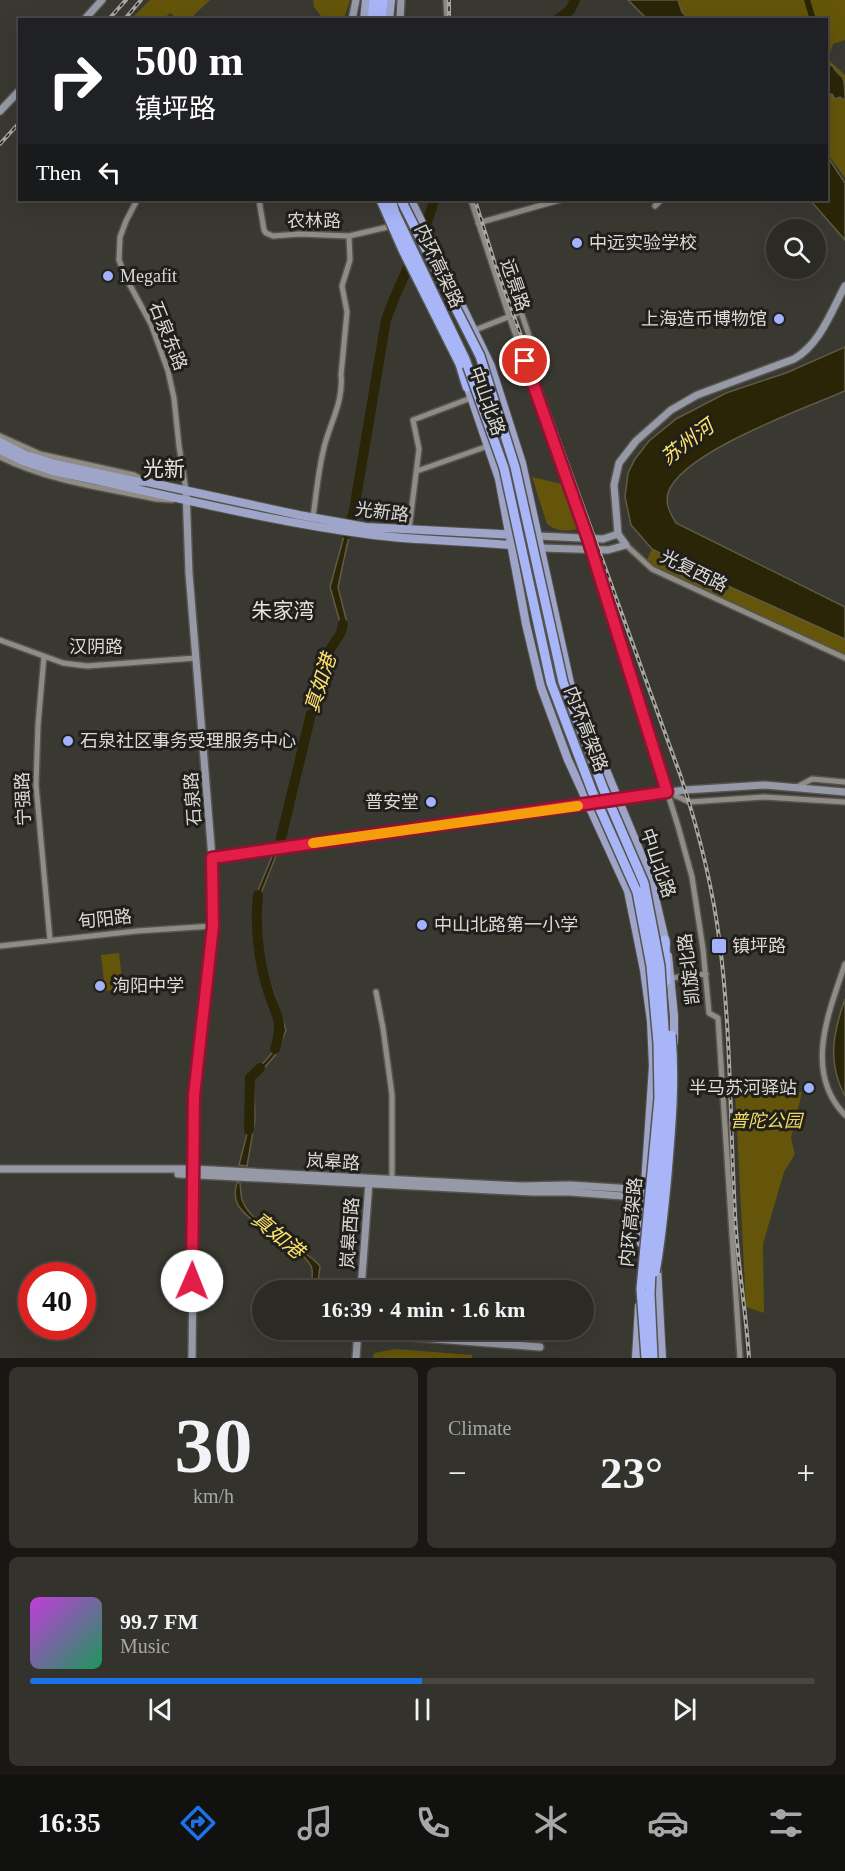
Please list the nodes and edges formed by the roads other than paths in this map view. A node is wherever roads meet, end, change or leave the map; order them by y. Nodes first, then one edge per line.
1 (102, 0) edge
2 (356, 0) edge
3 (401, 0) edge
4 (446, 0) edge
5 (368, 1) edge
6 (388, 1) edge
7 (86, 18) edge
8 (352, 18) edge
9 (364, 18) edge
10 (372, 18) edge
11 (382, 18) edge
12 (389, 18) edge
13 (400, 18) edge
14 (447, 18) edge
15 (18, 92) edge
16 (0, 111) edge
17 (136, 201) edge
18 (259, 201) edge
19 (383, 201) edge
20 (384, 201) edge
21 (391, 201) edge
22 (402, 201) edge
23 (471, 201) edge
24 (556, 201) edge
25 (659, 201) edge
26 (413, 203) edge
27 (655, 206) dead end
28 (478, 223) junction
29 (396, 225) junction
30 (349, 236) junction
31 (845, 286) edge
32 (509, 316) junction
33 (475, 330) junction
34 (538, 362) dead end
35 (467, 387) junction
36 (471, 398) junction
37 (0, 436) edge
38 (0, 442) edge
39 (488, 446) junction
40 (0, 450) edge
41 (0, 457) edge
42 (417, 471) junction
43 (116, 480) junction
44 (147, 482) junction
45 (186, 490) junction
46 (186, 501) junction
47 (313, 517) junction
48 (322, 523) junction
49 (352, 528) junction
50 (409, 530) junction
51 (618, 534) junction
52 (509, 535) junction
53 (538, 536) junction
54 (588, 539) junction
55 (511, 544) junction
56 (626, 544) junction
57 (541, 548) junction
58 (591, 550) junction
59 (0, 640) edge
60 (44, 656) junction
61 (196, 658) junction
62 (845, 658) edge
63 (845, 782) edge
64 (797, 787) junction
65 (667, 792) junction
66 (845, 792) edge
67 (619, 799) junction
68 (845, 802) edge
69 (588, 804) junction
70 (212, 858) junction
71 (213, 926) junction
72 (50, 940) junction
73 (665, 940) joint
74 (0, 946) edge
75 (845, 964) edge
76 (706, 974) junction
77 (668, 980) junction
78 (376, 992) dead end
79 (845, 1115) edge
80 (0, 1171) edge
81 (193, 1172) junction
82 (369, 1181) junction
83 (392, 1183) junction
84 (643, 1194) junction
85 (664, 1195) junction
86 (362, 1280) edge
87 (650, 1294) junction
88 (357, 1340) edge
89 (460, 1340) edge
90 (540, 1347) dead end
91 (192, 1358) edge
92 (356, 1358) edge
93 (636, 1358) edge
94 (646, 1358) edge
95 (654, 1358) edge
96 (662, 1358) edge
97 (740, 1358) edge

1 - 7 main road
2 - 8 main road
3 - 13 main road
4 - 14 street
5 - 9 main road
5 - 10 highway
6 - 11 highway
6 - 12 main road
15 - 16 main road
17 - 45 street, 石泉东路
18 - 30 street, 农林路
19 - 35 highway, bridge
20 - 29 main road, 中山北路
21 - 94 highway, 内环高架路, bridge
22 - 87 highway, 内环高架路, bridge
23 - 28 street, 远景路
24 - 28 street
25 - 27 street
26 - 33 main road, 中山北路
28 - 32 street, 远景路
29 - 30 street, 农林路
29 - 35 main road, 中山北路, bridge
30 - 47 street
31 - 51 main road
32 - 33 street
32 - 34 street
32 - 54 street, 远景路
33 - 53 main road, 中山北路
35 - 36 main road, 中山北路
36 - 39 main road, 中山北路
36 - 42 street
37 - 44 street, 光新路
38 - 43 main road, 光新路
39 - 42 street
39 - 52 main road, 中山北路
40 - 43 main road, 光新路
41 - 46 street, 光新路
42 - 50 street
43 - 44 main road, 光新路
43 - 46 main road, 光新路
44 - 45 main road, 光新路
45 - 46 main road, 石泉路
45 - 47 main road, 光新路
46 - 48 main road, 光新路
46 - 61 main road, 石泉路
47 - 48 main road, 光新路
48 - 49 main road, 光新路
49 - 50 main road, 光新路
49 - 55 main road, 光新路
50 - 52 main road, 光新路
51 - 54 main road, 光新路
51 - 56 main road, 光复西路
52 - 53 main road, 光新路
52 - 55 main road, 中山北路
53 - 54 main road, 光新路
53 - 57 main road, 中山北路
54 - 58 street, 远景路
55 - 57 main road, 光新路
55 - 69 main road, 中山北路
56 - 58 main road, 光新路
56 - 62 street, 光复西路
57 - 58 main road, 光新路
57 - 67 main road, 中山北路
58 - 65 street, 凯旋北路
59 - 60 street, 汉阴路
60 - 61 street, 汉阴路
60 - 72 street, 宁强路
61 - 70 main road, 石泉路
63 - 64 street
64 - 65 main road
64 - 66 main road
65 - 67 main road
65 - 68 street
65 - 76 street, 凯旋北路
67 - 69 main road
67 - 73 main road, 中山北路
69 - 70 main road
69 - 84 main road, 中山北路
70 - 71 main road, 石泉路
71 - 72 street, 旬阳路
71 - 81 main road, 石泉路
72 - 74 street, 旬阳路
73 - 77 highway
75 - 79 street
76 - 77 street
76 - 97 street, 凯旋北路
77 - 85 main road
77 - 87 highway, bridge
78 - 83 street
80 - 81 main road, 岚皋路
81 - 82 main road, 岚皋路
81 - 91 main road, 石泉路
82 - 83 main road, 岚皋路
82 - 86 main road, 岚皋西路
83 - 84 main road, 岚皋路
84 - 85 main road, 岚皋路
84 - 93 main road, 中山北路
85 - 96 main road
87 - 95 highway, 内环高架路, bridge
88 - 92 main road
89 - 90 main road

